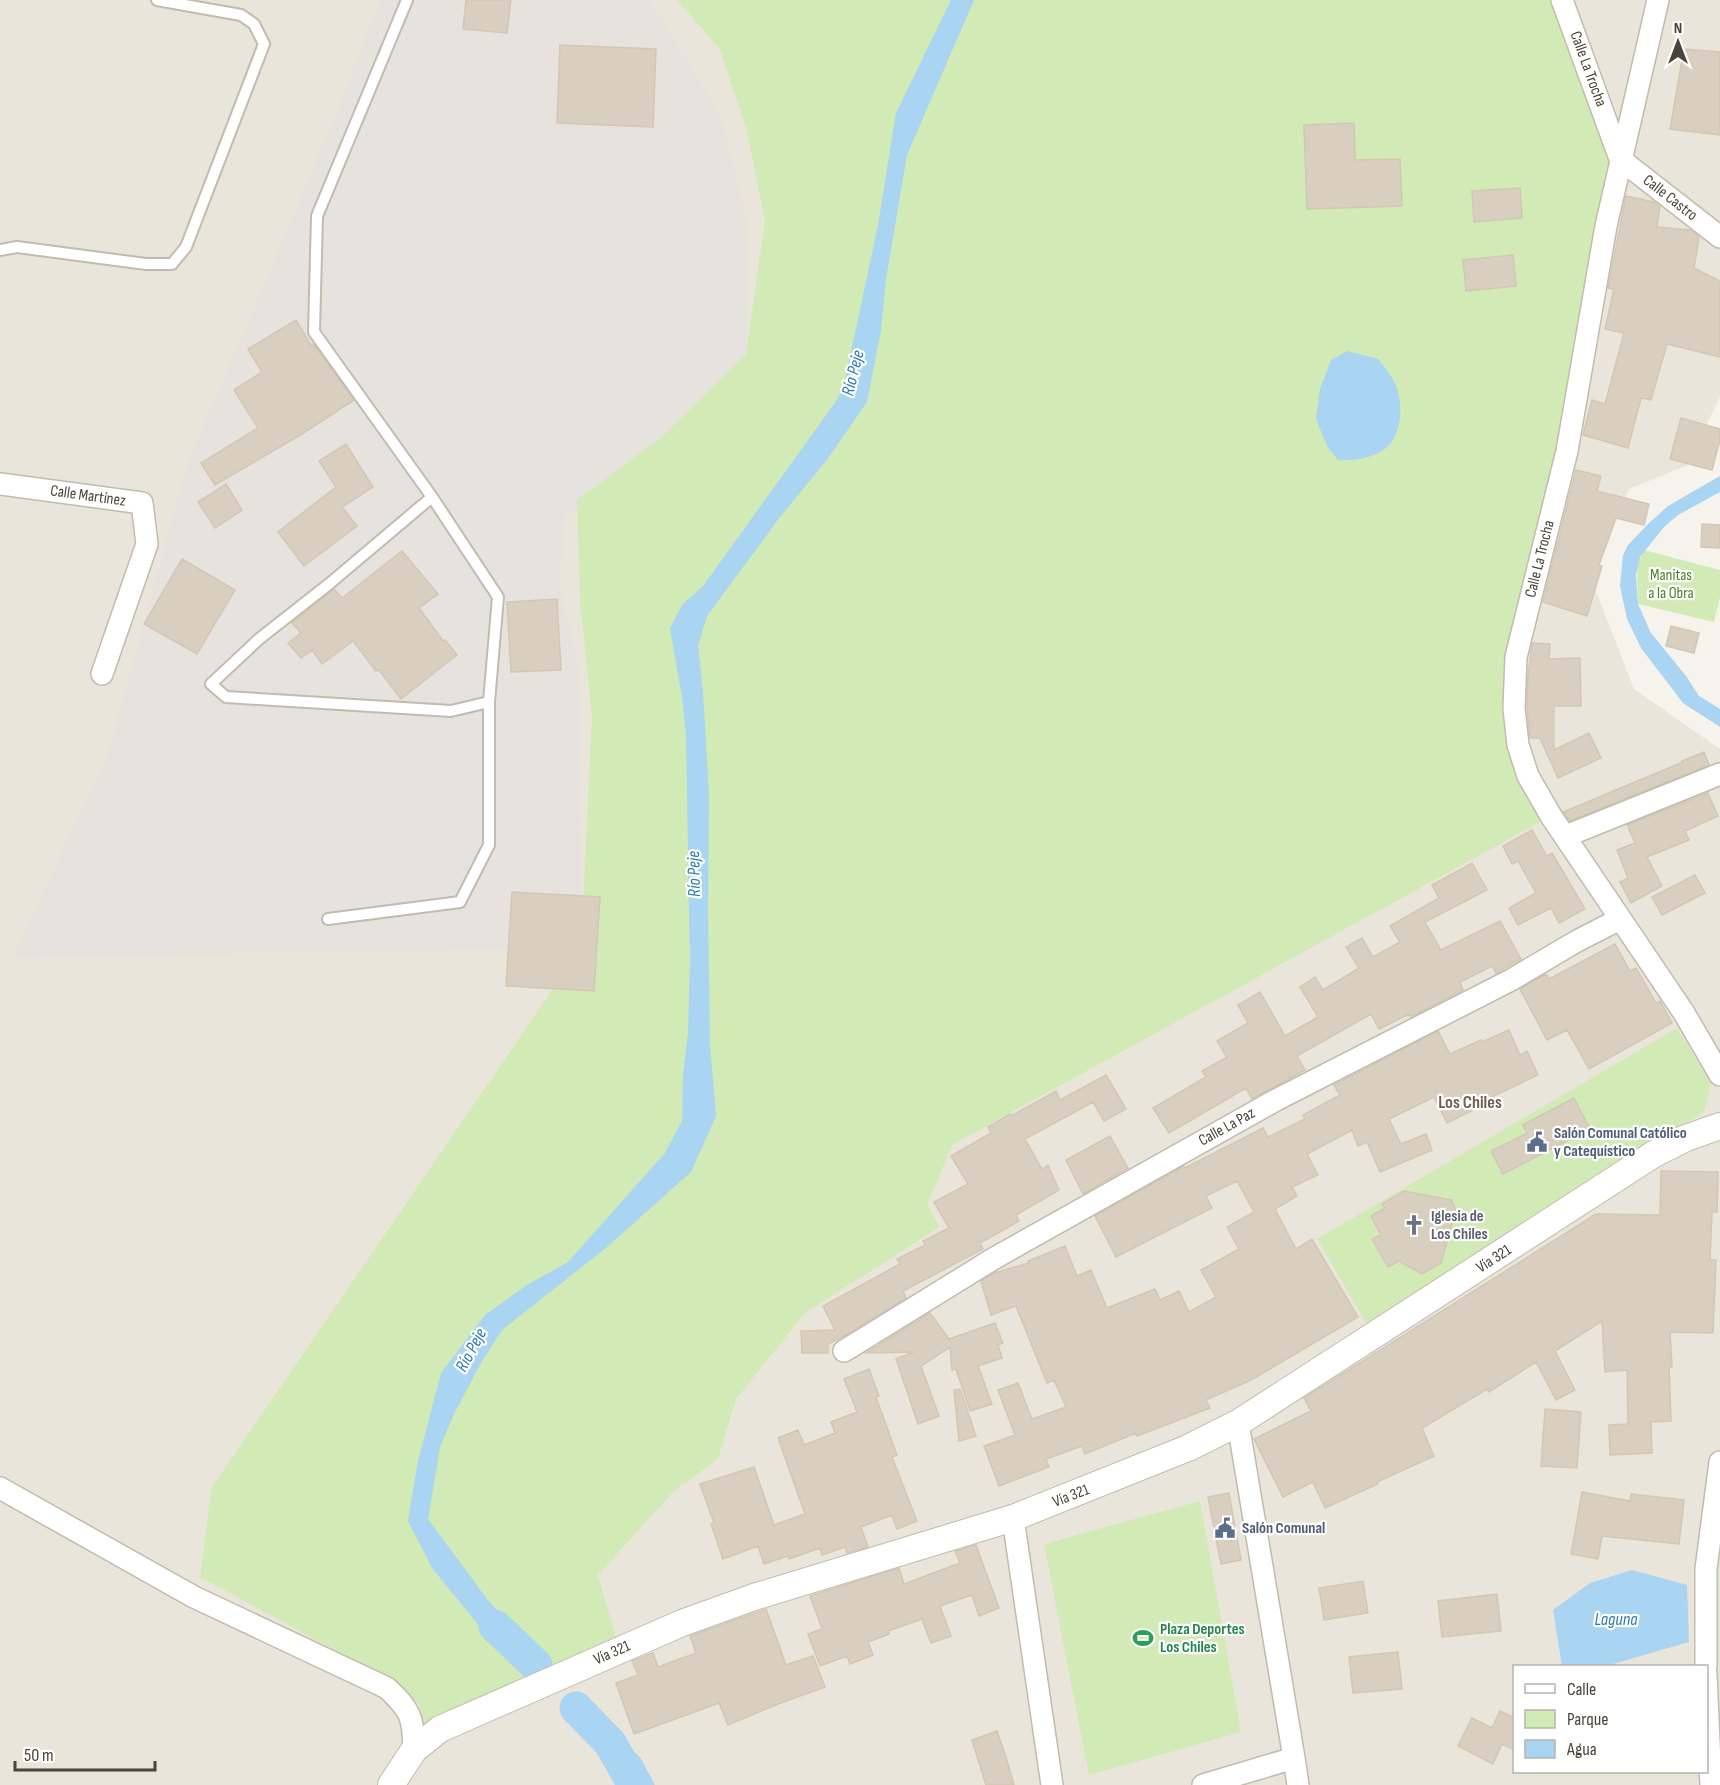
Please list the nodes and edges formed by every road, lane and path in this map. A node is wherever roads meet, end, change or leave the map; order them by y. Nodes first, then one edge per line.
1 (157, 0) edge
2 (407, 0) edge
3 (1562, 0) edge
4 (1658, 0) edge
5 (1620, 159) junction
6 (1720, 237) edge
7 (0, 250) edge
8 (0, 484) edge
9 (432, 497) junction
10 (102, 674) dead end
11 (489, 702) junction
12 (1720, 774) edge
13 (1566, 836) junction
14 (328, 919) dead end
15 (1620, 919) junction
16 (1720, 1075) edge
17 (1720, 1126) edge
18 (844, 1351) dead end
19 (1239, 1423) junction
20 (1720, 1462) edge
21 (0, 1488) edge
22 (1013, 1518) junction
23 (1706, 1665) edge
24 (1708, 1702) edge
25 (414, 1750) junction
26 (1294, 1758) junction
27 (391, 1785) edge
28 (1052, 1785) edge
29 (1203, 1785) edge
30 (1298, 1785) edge
31 (1711, 1785) edge

1 - 7 lane
2 - 9 lane
3 - 5 street, Calle La Trocha
4 - 5 street
5 - 6 street, Calle Castro
5 - 13 street, Calle La Trocha
8 - 10 street, Calle Martínez
9 - 11 lane
9 - 11 lane
11 - 14 lane
12 - 13 street
13 - 15 street, Calle La Trocha
15 - 16 street, Calle La Trocha
15 - 18 street, Calle La Paz
17 - 19 street, Vía 321
19 - 22 street, Vía 321
19 - 26 street
20 - 23 street
21 - 25 street
22 - 25 street, Vía 321
22 - 28 street
24 - 31 street
25 - 27 street, Vía 321
26 - 29 street
26 - 30 street

